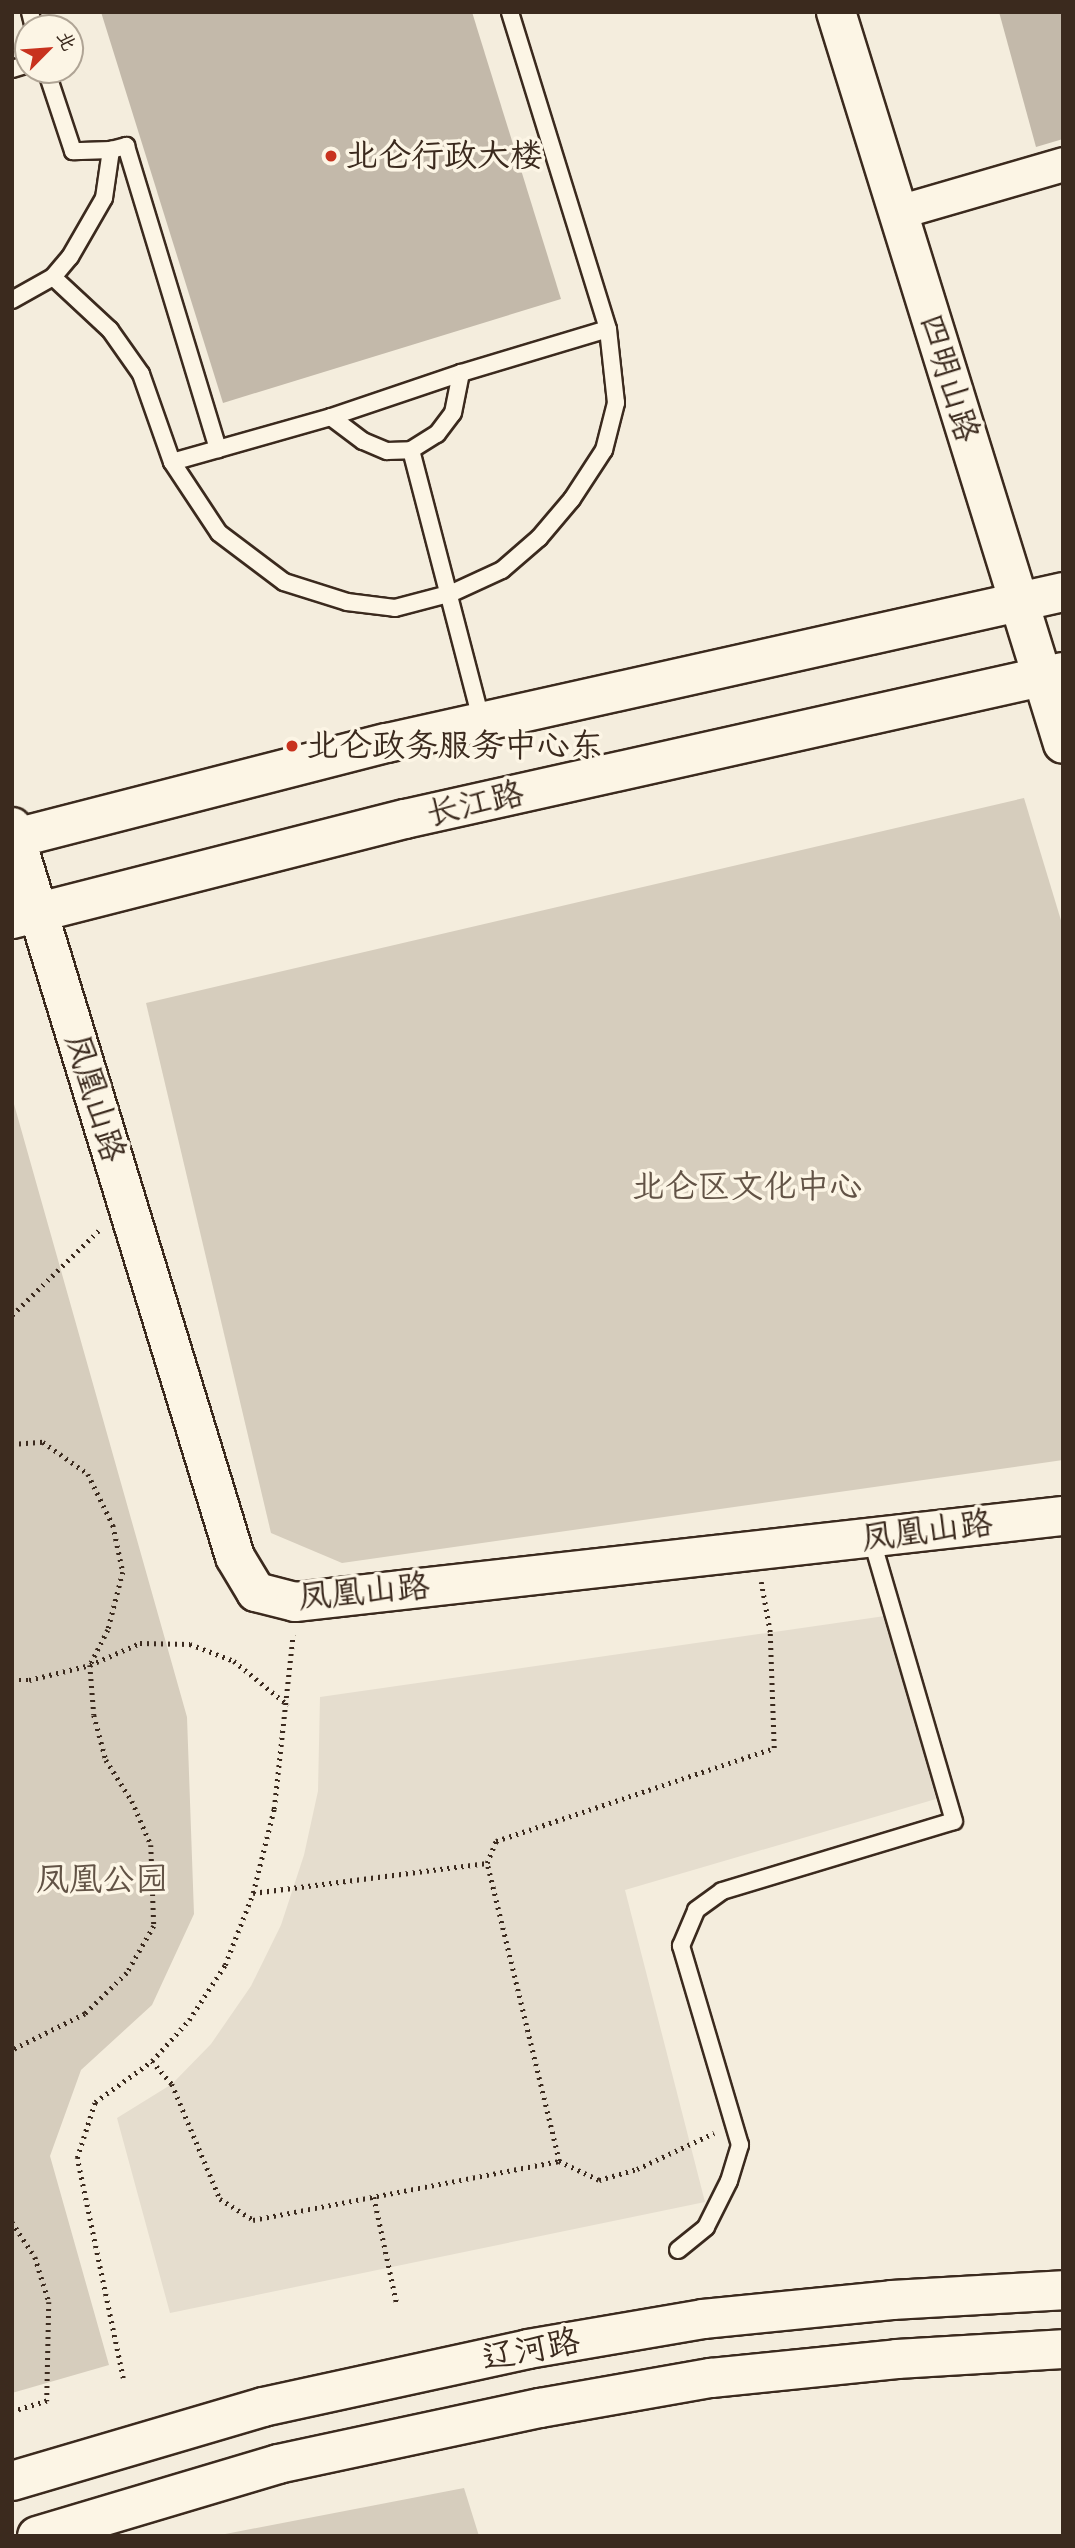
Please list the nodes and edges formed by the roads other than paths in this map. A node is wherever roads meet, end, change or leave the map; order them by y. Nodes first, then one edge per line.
1 (510, 12) edge
2 (836, 12) edge
3 (51, 84) edge
4 (111, 150) junction
5 (1063, 164) edge
6 (898, 212) junction
7 (53, 277) junction
8 (12, 300) edge
9 (608, 329) junction
10 (461, 373) junction
11 (331, 417) junction
12 (218, 449) junction
13 (411, 450) junction
14 (172, 462) junction
15 (1063, 592) edge
16 (452, 593) junction
17 (1019, 601) junction
18 (1052, 674) edge
19 (482, 722) junction
20 (1063, 744) edge
21 (13, 835) edge
22 (26, 916) edge
23 (1063, 1516) edge
24 (871, 1538) junction
25 (678, 2250) dead end
26 (1063, 2290) edge
27 (1063, 2349) edge
28 (12, 2481) edge
29 (37, 2536) edge

1 - 9 lane
2 - 6 main road, 四明山路
3 - 4 lane
4 - 7 lane
4 - 12 lane
5 - 6 street
6 - 17 main road, 四明山路
7 - 8 lane
7 - 14 lane
9 - 10 lane
9 - 16 lane
10 - 11 lane
10 - 13 lane
11 - 12 lane
11 - 13 lane
12 - 14 lane
13 - 16 lane
14 - 16 lane
15 - 17 main road
16 - 19 lane
17 - 18 main road, 四明山路
17 - 19 main road
18 - 20 main road, 四明山路
18 - 22 main road, 长江路
19 - 21 main road
21 - 22 main road, 凤凰山路
22 - 24 main road, 凤凰山路
23 - 24 main road, 凤凰山路
24 - 25 lane
26 - 28 main road, 辽河路
27 - 29 main road, 辽河路

